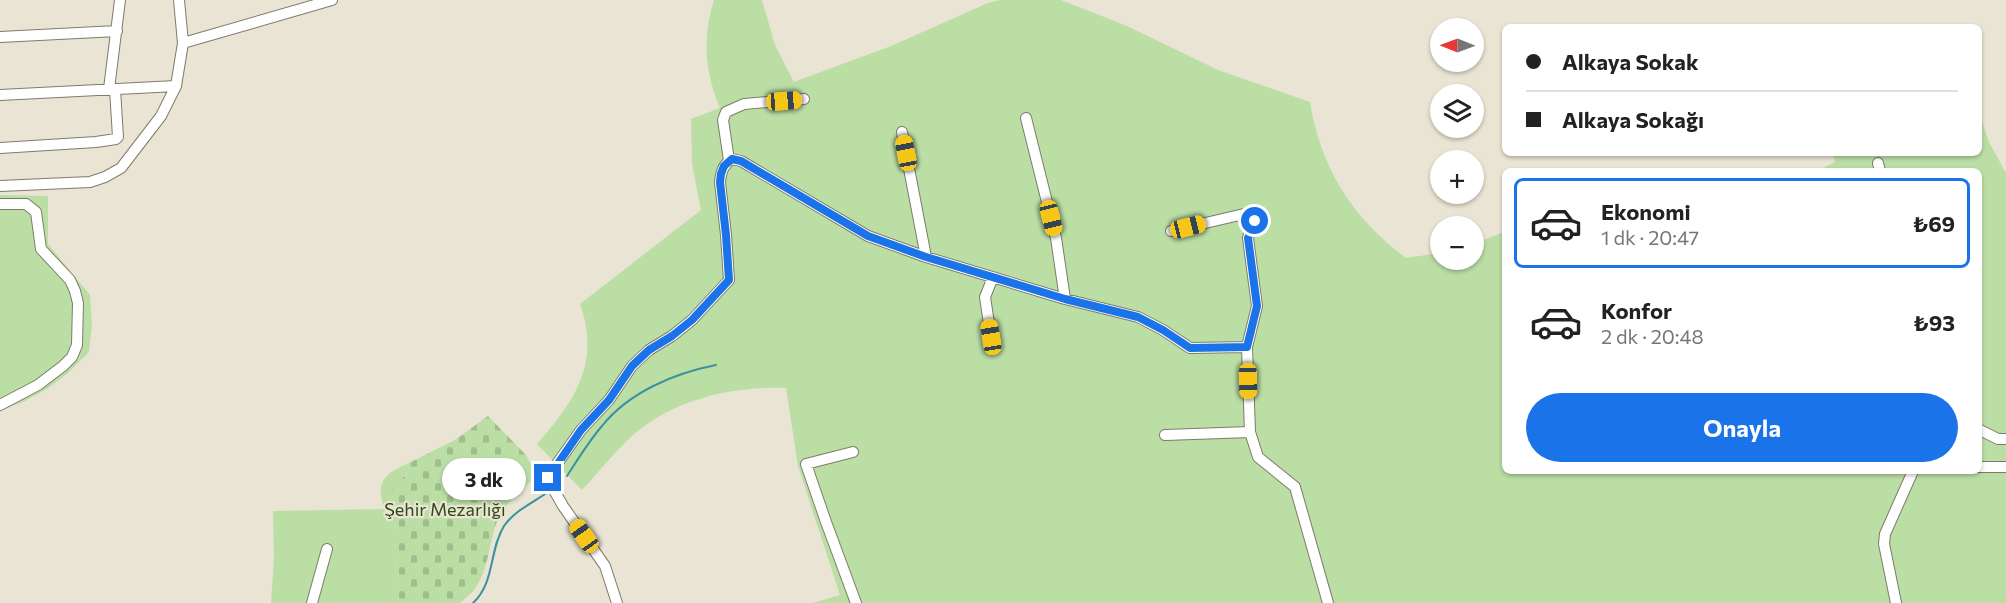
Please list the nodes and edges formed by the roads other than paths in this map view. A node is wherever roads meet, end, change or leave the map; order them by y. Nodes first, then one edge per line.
1 (120, 0) edge
2 (326, 1) edge
3 (180, 5) edge
4 (117, 30) junction
5 (0, 37) edge
6 (183, 43) junction
7 (176, 86) junction
8 (112, 89) junction
9 (0, 95) edge
10 (804, 99) dead end
11 (1026, 118) dead end
12 (902, 132) dead end
13 (0, 148) edge
14 (729, 160) junction
15 (0, 186) edge
16 (0, 204) edge
17 (1171, 231) dead end
18 (926, 257) junction
19 (993, 277) junction
20 (1065, 299) junction
21 (991, 337) dead end
22 (1247, 347) junction
23 (0, 405) edge
24 (1982, 431) edge
25 (1250, 432) junction
26 (1165, 435) dead end
27 (2006, 439) edge
28 (853, 452) dead end
29 (1982, 466) edge
30 (2006, 467) edge
31 (1912, 474) edge
32 (327, 549) dead end
33 (312, 603) edge
34 (617, 603) edge
35 (856, 603) edge
36 (1328, 603) edge
37 (1896, 603) edge

1 - 4 street
2 - 6 street
3 - 6 street
4 - 5 street
4 - 8 street
6 - 7 street
7 - 8 street
7 - 15 street
8 - 9 street
8 - 13 street
10 - 14 street
11 - 20 street
12 - 18 street
14 - 18 street
14 - 34 street
16 - 23 street
17 - 22 street
18 - 19 street
19 - 20 street
19 - 21 street
20 - 22 street
22 - 25 street
24 - 27 street
25 - 26 street
25 - 36 street
28 - 35 street
29 - 30 street
31 - 37 street
32 - 33 street

